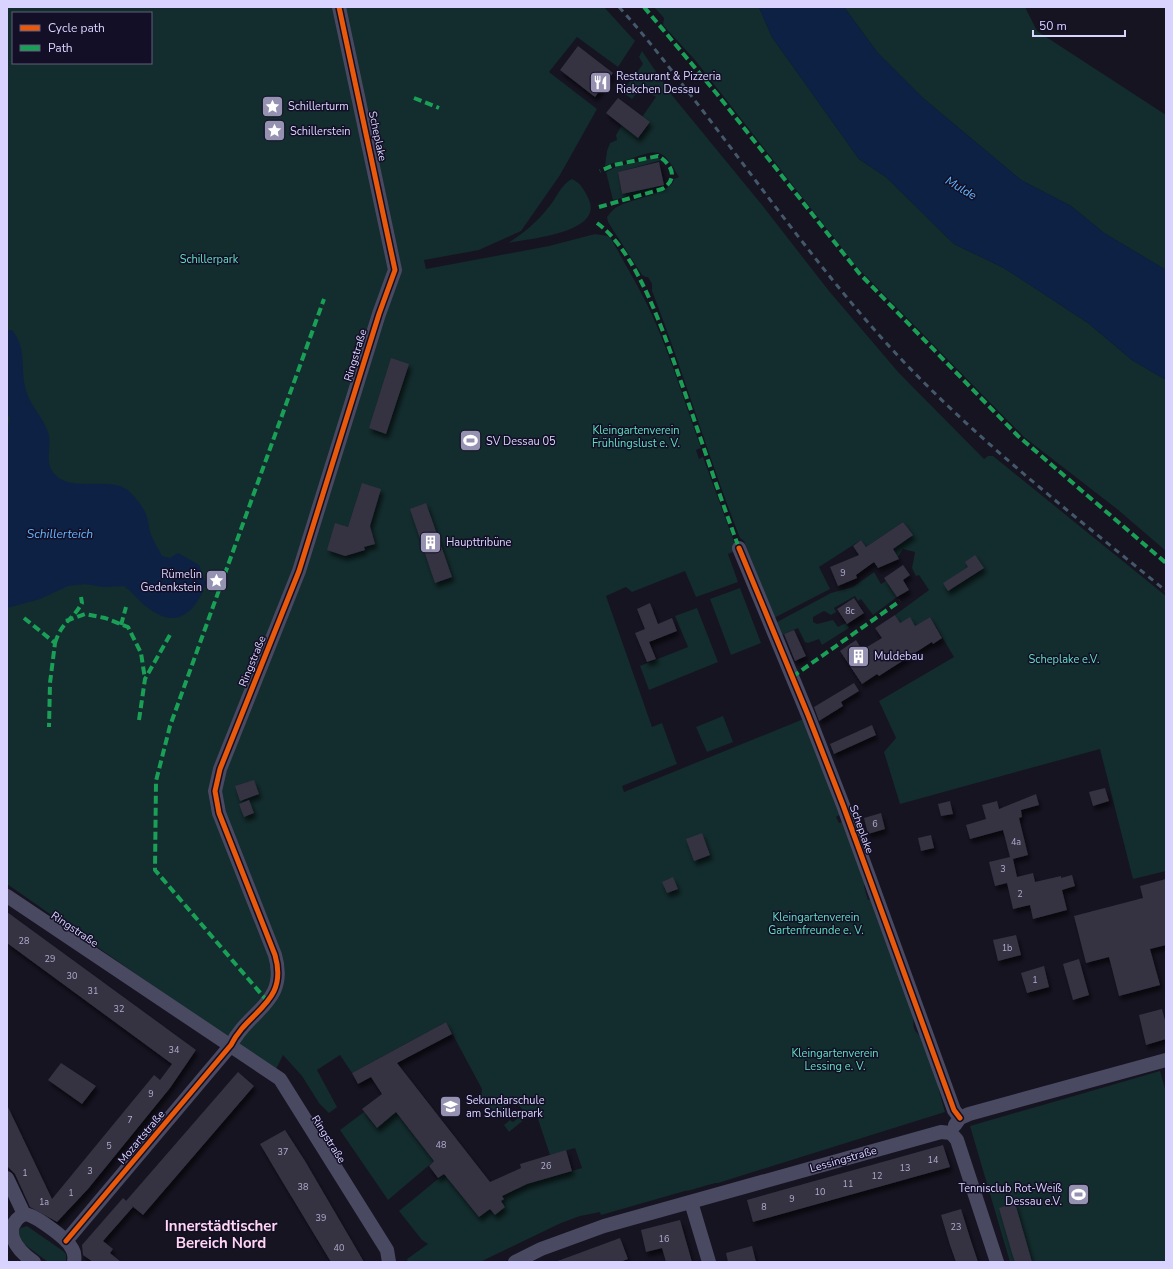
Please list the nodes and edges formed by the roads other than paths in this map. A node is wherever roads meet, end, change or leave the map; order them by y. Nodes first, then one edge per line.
1 (339, 7) edge
2 (395, 270) joint
3 (739, 548) dead end
4 (7, 896) edge
5 (231, 1045) junction
6 (1166, 1060) edge
7 (960, 1118) junction
8 (951, 1133) junction
9 (7, 1178) edge
10 (691, 1202) junction
11 (15, 1218) edge
12 (66, 1241) junction
13 (11, 1250) edge
14 (34, 1262) edge
15 (74, 1262) edge
16 (389, 1262) edge
17 (515, 1262) edge
18 (709, 1262) edge
19 (997, 1262) edge

1 - 2 street, Scheplake
2 - 5 street, Ringstraße
3 - 7 street, Scheplake
4 - 5 street, Ringstraße
5 - 12 street, Mozartstraße
5 - 16 street, Ringstraße
6 - 7 street
7 - 8 street
8 - 10 street, Lessingstraße
8 - 19 street
9 - 11 street
10 - 17 street, Lessingstraße
10 - 18 street
11 - 12 street
11 - 13 street
12 - 15 street
13 - 14 street

